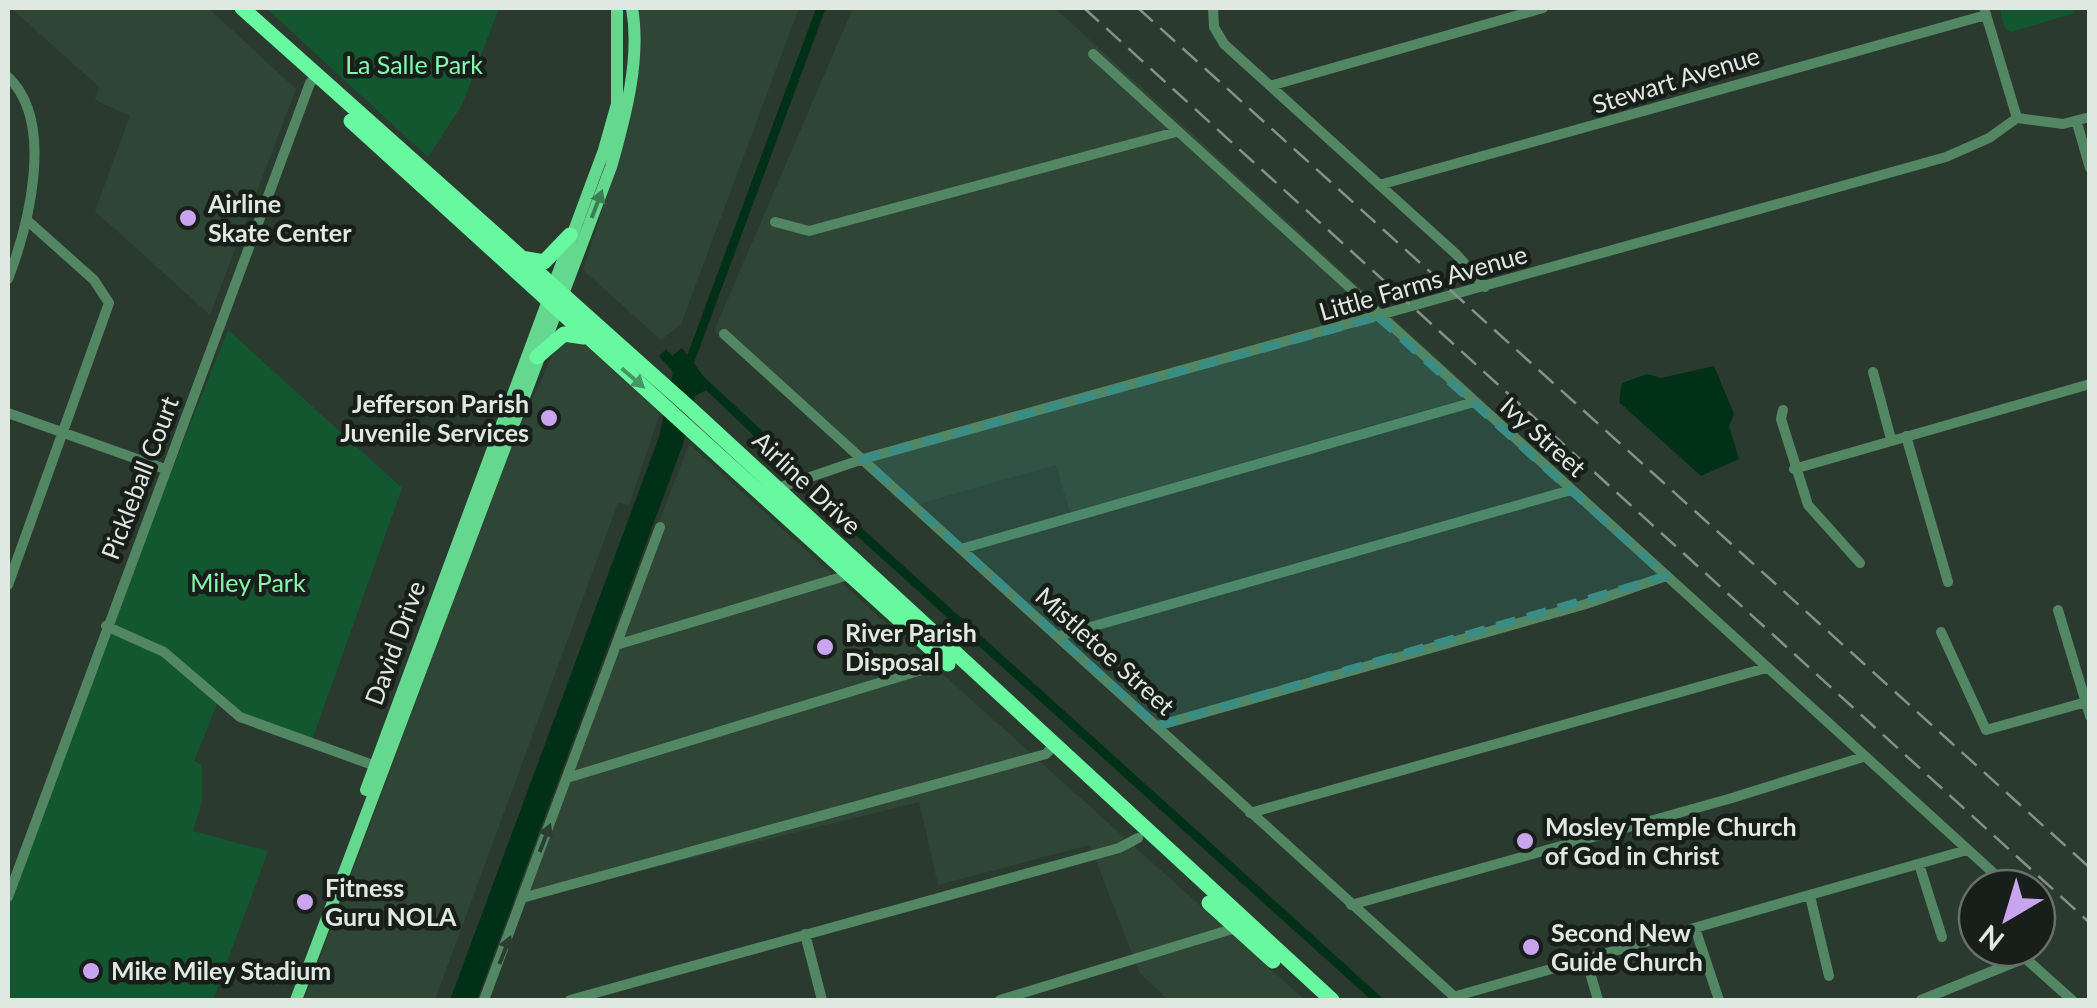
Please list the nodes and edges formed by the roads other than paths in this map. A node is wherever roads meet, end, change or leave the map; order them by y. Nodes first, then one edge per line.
1 (227, 8) edge
2 (242, 8) edge
3 (617, 8) edge
4 (632, 8) edge
5 (1212, 8) edge
6 (1543, 8) edge
7 (1985, 11) edge
8 (1093, 54) dead end
9 (8, 77) edge
10 (313, 80) junction
11 (1270, 86) junction
12 (2090, 116) edge
13 (2016, 118) junction
14 (2078, 123) junction
15 (1176, 132) junction
16 (2090, 168) edge
17 (1379, 185) junction
18 (29, 222) junction
19 (775, 222) dead end
20 (570, 235) junction
21 (518, 257) junction
22 (8, 279) edge
23 (1485, 286) junction
24 (552, 298) junction
25 (1378, 317) junction
26 (724, 334) dead end
27 (588, 339) junction
28 (537, 358) junction
29 (1873, 372) dead end
30 (2090, 384) edge
31 (671, 402) junction
32 (1474, 402) junction
33 (1782, 410) dead end
34 (8, 412) edge
35 (64, 433) junction
36 (1906, 436) junction
37 (1891, 439) junction
38 (863, 459) junction
39 (1794, 468) junction
40 (166, 469) junction
41 (1571, 490) junction
42 (770, 492) junction
43 (660, 527) dead end
44 (961, 549) junction
45 (1860, 564) dead end
46 (856, 572) junction
47 (1666, 576) junction
48 (1948, 582) dead end
49 (8, 585) edge
50 (2058, 610) dead end
51 (106, 626) junction
52 (1941, 632) dead end
53 (1058, 636) junction
54 (616, 645) junction
55 (952, 660) junction
56 (1766, 668) junction
57 (2088, 702) edge
58 (2090, 716) edge
59 (1157, 726) junction
60 (1050, 750) junction
61 (1863, 757) junction
62 (378, 768) junction
63 (567, 778) junction
64 (1250, 813) junction
65 (1138, 838) junction
66 (1967, 850) junction
67 (8, 853) edge
68 (19, 863) junction
69 (1918, 864) junction
70 (1987, 868) edge
71 (1810, 896) junction
72 (8, 897) edge
73 (522, 898) junction
74 (1351, 904) junction
75 (1242, 926) junction
76 (1696, 928) junction
77 (805, 934) junction
78 (1942, 937) dead end
79 (1586, 959) junction
80 (1994, 968) edge
81 (2040, 968) edge
82 (1829, 976) dead end
83 (1456, 999) edge
84 (1930, 999) edge
85 (288, 1000) edge
86 (296, 1000) edge
87 (484, 1000) edge
88 (570, 1000) edge
89 (822, 1000) edge
90 (1000, 1000) edge
91 (1317, 1000) edge
92 (1332, 1000) edge
93 (1598, 1000) edge
94 (1719, 1000) edge
95 (2072, 1000) edge

1 - 10 highway, Airline Drive
2 - 10 highway, Airline Drive
3 - 20 main road
24 -> 4 main road
5 - 11 street
6 - 11 street
7 - 13 street
7 - 17 street, Stewart Avenue
8 - 15 street, Ivy Street
9 - 18 street
10 - 21 highway, Airline Drive
10 - 24 highway, Airline Drive
10 - 40 street, Pickleball Court
11 - 17 street
12 - 14 street
13 - 14 street
13 - 23 street, Little Farms Avenue
14 - 16 street
15 - 19 street
15 - 25 street, Ivy Street
17 - 23 street
18 - 22 street
18 - 35 street
20 - 21 highway
20 - 24 main road
21 - 24 highway, Airline Drive
23 - 25 street, Little Farms Avenue
24 - 27 highway, Airline Drive
24 - 28 main road, David Drive
24 - 31 highway, Airline Drive
24 - 62 main road, David Drive
25 - 32 street, Ivy Street
25 - 38 street, Little Farms Avenue
26 - 38 street, Mistletoe Street
27 - 28 highway
27 -> 31 highway, Airline Drive
28 - 62 main road, David Drive
29 - 37 street
30 - 36 street
31 - 42 highway, Airline Drive
32 - 41 street, Ivy Street
32 - 44 street
33 - 39 street
34 - 35 street
35 - 40 street
35 - 49 street
36 - 37 street
36 - 48 street
37 - 39 street
38 - 42 street, Little Farms Avenue
38 - 44 street, Mistletoe Street
39 - 45 street
40 - 51 street, Pickleball Court
41 - 47 street, Ivy Street
41 - 53 street
42 - 46 highway, Airline Drive
43 - 54 street
44 - 53 street, Mistletoe Street
46 - 54 street
46 - 55 highway, Airline Drive
47 - 56 street, Ivy Street
47 - 59 street
50 - 57 street
51 - 62 street
51 - 68 street, Pickleball Court
52 - 57 street
53 - 59 street, Mistletoe Street
54 - 63 street
55 - 60 highway, Airline Drive
55 - 63 street
56 - 61 street, Ivy Street
56 - 64 street
57 - 58 street
59 - 64 street, Mistletoe Street
60 - 65 highway, Airline Drive
60 - 73 street
60 - 75 highway, Airline Drive
61 - 66 street, Ivy Street
61 - 74 street
62 - 85 main road, David Drive
62 - 86 main road, David Drive
73 -> 63 street
64 - 74 street, Mistletoe Street
65 - 75 highway, Airline Drive
65 - 77 street
66 - 69 street
66 - 70 street, Ivy Street
67 - 68 street
68 - 72 street, Pickleball Court
69 - 71 street
69 - 78 street
71 - 76 street
71 - 82 street
87 -> 73 street
74 - 83 street, Mistletoe Street
75 - 90 street
75 - 91 highway, Airline Drive
75 - 92 highway, Airline Drive
76 - 79 street
76 - 94 street
77 - 88 street
77 - 89 street
79 - 83 street
79 - 93 street
80 - 84 street
81 - 95 street

